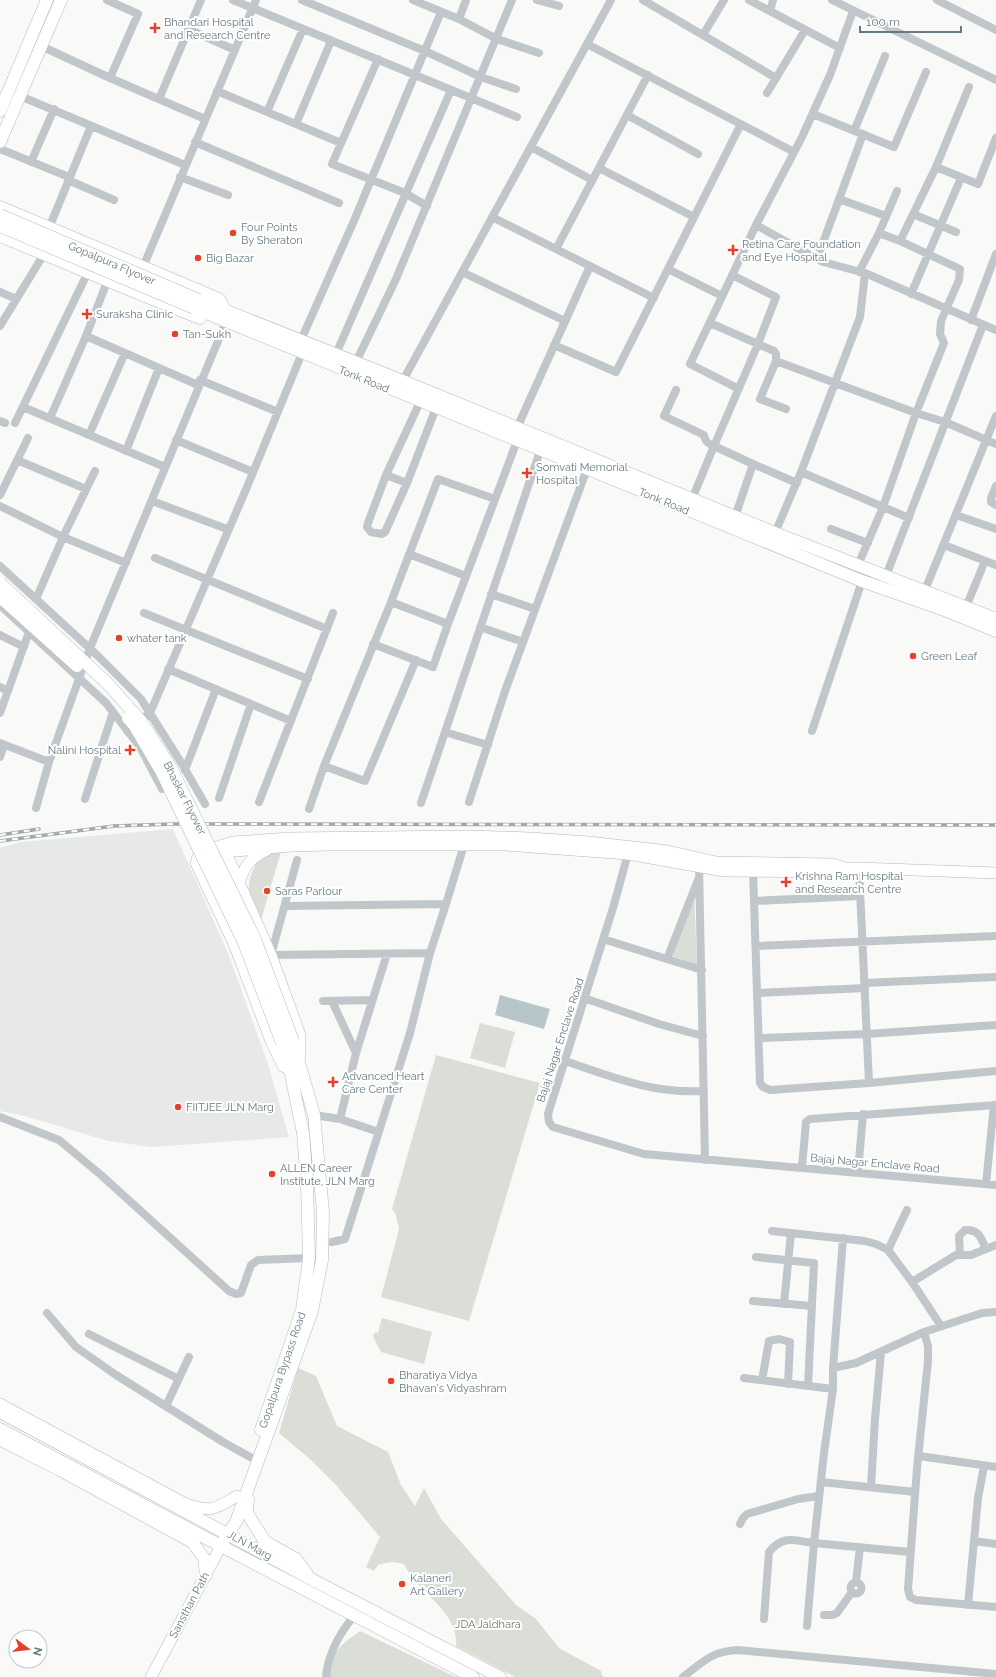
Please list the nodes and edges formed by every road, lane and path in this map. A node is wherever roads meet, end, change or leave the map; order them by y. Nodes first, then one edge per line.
1 (61, 0) edge
2 (106, 0) edge
3 (201, 0) edge
4 (233, 0) edge
5 (302, 0) edge
6 (466, 0) edge
7 (512, 0) edge
8 (538, 0) edge
9 (611, 0) edge
10 (643, 0) edge
11 (724, 0) edge
12 (749, 0) edge
13 (773, 0) edge
14 (832, 0) edge
15 (937, 0) edge
16 (45, 1) edge
17 (416, 1) edge
18 (314, 2) edge
19 (255, 4) edge
20 (559, 6) dead end
21 (770, 11) junction
22 (853, 11) junction
23 (441, 12) junction
24 (459, 19) junction
25 (188, 29) junction
26 (303, 29) junction
27 (805, 30) junction
28 (996, 30) edge
29 (702, 35) junction
30 (497, 38) junction
31 (331, 41) junction
32 (587, 44) junction
33 (41, 46) junction
34 (840, 48) junction
35 (235, 50) junction
36 (425, 51) junction
37 (538, 53) dead end
38 (885, 56) dead end
39 (378, 59) junction
40 (926, 72) dead end
41 (415, 74) junction
42 (648, 76) junction
43 (481, 77) junction
44 (110, 78) junction
45 (776, 78) junction
46 (996, 80) edge
47 (969, 87) dead end
48 (516, 89) dead end
49 (451, 90) junction
50 (217, 91) junction
51 (767, 93) dead end
52 (20, 96) junction
53 (472, 98) junction
54 (159, 99) junction
55 (54, 109) junction
56 (0, 111) edge
57 (267, 112) junction
58 (813, 114) junction
59 (627, 115) junction
60 (517, 117) dead end
61 (205, 119) junction
62 (296, 124) junction
63 (741, 124) junction
64 (91, 126) junction
65 (854, 131) junction
66 (862, 134) junction
67 (996, 138) edge
68 (0, 142) edge
69 (195, 142) junction
70 (341, 143) junction
71 (530, 147) junction
72 (0, 150) edge
73 (794, 152) junction
74 (698, 154) dead end
75 (30, 162) junction
76 (185, 165) junction
77 (936, 167) junction
78 (599, 168) junction
79 (180, 177) junction
80 (69, 178) junction
81 (961, 178) junction
82 (371, 179) junction
83 (592, 180) junction
84 (897, 191) dead end
85 (405, 193) junction
86 (228, 195) dead end
87 (839, 199) junction
88 (114, 200) dead end
89 (339, 203) dead end
90 (427, 206) junction
91 (0, 208) edge
92 (913, 214) junction
93 (0, 215) edge
94 (886, 216) junction
95 (492, 217) junction
96 (694, 217) junction
97 (756, 225) junction
98 (0, 226) edge
99 (941, 226) junction
100 (49, 228) junction
101 (956, 232) dead end
102 (879, 233) junction
103 (0, 236) edge
104 (80, 241) junction
105 (900, 241) junction
106 (556, 249) junction
107 (44, 254) junction
108 (929, 254) junction
109 (996, 256) edge
110 (817, 259) junction
111 (70, 265) junction
112 (590, 266) junction
113 (143, 267) junction
114 (668, 269) junction
115 (88, 272) junction
116 (462, 272) junction
117 (862, 273) junction
118 (732, 275) junction
119 (107, 282) junction
120 (0, 292) edge
121 (911, 294) junction
122 (722, 296) junction
123 (654, 298) junction
124 (16, 299) junction
125 (196, 304) junction
126 (946, 308) junction
127 (224, 318) junction
128 (970, 320) junction
129 (565, 321) junction
130 (710, 323) junction
131 (983, 325) junction
132 (0, 326) edge
133 (996, 330) edge
134 (86, 336) junction
135 (300, 340) junction
136 (758, 344) junction
137 (554, 345) junction
138 (125, 353) junction
139 (302, 353) junction
140 (336, 354) junction
141 (776, 361) junction
142 (356, 362) junction
143 (158, 368) junction
144 (402, 381) junction
145 (199, 383) junction
146 (836, 383) junction
147 (739, 389) junction
148 (676, 390) dead end
149 (396, 392) junction
150 (420, 402) junction
151 (23, 407) junction
152 (436, 408) junction
153 (786, 409) dead end
154 (278, 412) junction
155 (916, 413) junction
156 (996, 416) edge
157 (50, 418) junction
158 (945, 422) junction
159 (15, 423) dead end
160 (517, 428) junction
161 (89, 435) junction
162 (28, 438) dead end
163 (176, 440) junction
164 (987, 440) junction
165 (517, 441) junction
166 (996, 444) edge
167 (714, 446) junction
168 (540, 450) junction
169 (126, 451) junction
170 (17, 460) junction
171 (753, 464) junction
172 (165, 467) junction
173 (587, 469) junction
174 (95, 471) dead end
175 (253, 472) junction
176 (801, 472) junction
177 (386, 475) junction
178 (407, 483) junction
179 (797, 483) junction
180 (996, 486) edge
181 (86, 489) junction
182 (0, 495) edge
183 (496, 499) junction
184 (692, 499) junction
185 (152, 501) junction
186 (996, 505) edge
187 (0, 506) edge
188 (883, 508) junction
189 (956, 514) junction
190 (735, 517) junction
191 (909, 518) junction
192 (227, 529) junction
193 (831, 529) dead end
194 (996, 529) edge
195 (775, 533) junction
196 (64, 536) junction
197 (868, 543) junction
198 (944, 545) junction
199 (409, 554) junction
200 (155, 558) dead end
201 (985, 560) junction
202 (126, 563) junction
203 (996, 564) edge
204 (858, 565) junction
205 (0, 566) edge
206 (466, 576) junction
207 (886, 576) junction
208 (206, 580) junction
209 (862, 582) junction
210 (0, 583) edge
211 (925, 590) junction
212 (491, 594) junction
213 (0, 597) edge
214 (36, 598) junction
215 (391, 602) junction
216 (0, 605) edge
217 (966, 607) junction
218 (535, 609) junction
219 (144, 613) dead end
220 (333, 613) dead end
221 (996, 619) edge
222 (448, 624) junction
223 (480, 627) junction
224 (186, 628) junction
225 (327, 629) junction
226 (996, 631) edge
227 (29, 632) junction
228 (0, 635) edge
229 (523, 642) junction
230 (373, 644) junction
231 (24, 647) junction
232 (90, 648) junction
233 (416, 660) junction
234 (168, 669) junction
235 (78, 678) junction
236 (308, 679) junction
237 (0, 687) edge
238 (216, 689) junction
239 (8, 691) junction
240 (251, 704) junction
241 (113, 712) junction
242 (0, 713) edge
243 (150, 713) junction
244 (291, 721) junction
245 (127, 731) junction
246 (812, 731) dead end
247 (445, 732) junction
248 (2, 744) edge
249 (488, 745) junction
250 (0, 757) edge
251 (49, 762) junction
252 (324, 766) junction
253 (185, 770) junction
254 (162, 789) dead end
255 (219, 798) dead end
256 (85, 800) dead end
257 (259, 802) dead end
258 (469, 802) dead end
259 (421, 803) dead end
260 (205, 804) dead end
261 (36, 808) dead end
262 (309, 809) dead end
263 (464, 845) junction
264 (223, 846) junction
265 (271, 848) junction
266 (629, 850) junction
267 (297, 860) dead end
268 (845, 868) junction
269 (859, 868) junction
270 (753, 871) junction
271 (699, 872) junction
272 (996, 873) edge
273 (239, 884) junction
274 (860, 896) junction
275 (754, 901) junction
276 (446, 904) junction
277 (285, 906) junction
278 (996, 936) edge
279 (603, 939) junction
280 (863, 941) junction
281 (756, 946) junction
282 (387, 954) junction
283 (430, 954) junction
284 (271, 955) junction
285 (667, 959) junction
286 (702, 970) junction
287 (996, 977) edge
288 (865, 985) junction
289 (757, 993) junction
290 (584, 998) junction
291 (372, 1000) junction
292 (332, 1001) junction
293 (323, 1002) dead end
294 (996, 1025) edge
295 (867, 1034) junction
296 (703, 1036) junction
297 (759, 1038) junction
298 (287, 1042) junction
299 (356, 1053) junction
300 (300, 1061) junction
301 (565, 1061) junction
302 (290, 1070) junction
303 (996, 1071) edge
304 (869, 1083) junction
305 (704, 1090) junction
306 (995, 1105) edge
307 (863, 1114) junction
308 (314, 1115) junction
309 (0, 1117) edge
310 (340, 1119) junction
311 (379, 1132) junction
312 (705, 1160) junction
313 (802, 1168) junction
314 (858, 1172) junction
315 (986, 1184) junction
316 (996, 1185) edge
317 (907, 1210) dead end
318 (772, 1232) dead end
319 (791, 1233) junction
320 (843, 1238) junction
321 (332, 1242) dead end
322 (996, 1245) edge
323 (888, 1250) junction
324 (986, 1250) junction
325 (960, 1254) junction
326 (756, 1257) dead end
327 (309, 1258) junction
328 (787, 1260) junction
329 (912, 1282) junction
330 (753, 1301) dead end
331 (784, 1304) junction
332 (812, 1306) junction
333 (307, 1311) junction
334 (996, 1312) edge
335 (48, 1314) dead end
336 (941, 1326) junction
337 (924, 1332) junction
338 (89, 1334) dead end
339 (881, 1352) junction
340 (189, 1357) dead end
341 (833, 1368) junction
342 (744, 1378) dead end
343 (179, 1379) junction
344 (762, 1380) junction
345 (788, 1384) junction
346 (808, 1386) junction
347 (833, 1389) junction
348 (0, 1404) edge
349 (166, 1406) junction
350 (0, 1412) edge
351 (0, 1429) edge
352 (0, 1440) edge
353 (58, 1442) junction
354 (91, 1452) junction
355 (919, 1456) junction
356 (252, 1458) junction
357 (984, 1466) junction
358 (996, 1467) edge
359 (821, 1482) junction
360 (871, 1487) junction
361 (248, 1490) junction
362 (915, 1492) junction
363 (112, 1494) junction
364 (237, 1496) junction
365 (819, 1496) junction
366 (740, 1524) dead end
367 (188, 1529) junction
368 (226, 1532) junction
369 (974, 1541) junction
370 (193, 1543) junction
371 (814, 1543) junction
372 (996, 1544) edge
373 (219, 1545) junction
374 (860, 1547) junction
375 (910, 1552) junction
376 (206, 1575) junction
377 (311, 1579) junction
378 (968, 1605) junction
379 (996, 1607) edge
380 (824, 1615) dead end
381 (354, 1616) junction
382 (764, 1619) dead end
383 (807, 1626) dead end
384 (996, 1674) edge
385 (151, 1677) edge
386 (326, 1677) edge
387 (474, 1677) edge
388 (500, 1677) edge
389 (683, 1677) edge

1 - 33 main road
2 - 44 street
3 - 25 street
4 - 19 street
5 - 18 street
6 - 24 street
7 - 30 street
8 - 20 street
9 - 32 street
10 - 29 street
11 - 29 street
12 - 21 street
13 - 21 street
14 - 22 street
15 - 28 street
16 - 56 main road
17 - 23 street
18 - 36 street
19 - 26 street
19 - 35 street
21 - 27 street
22 - 34 street
22 - 46 street
23 - 24 street
23 - 36 street
24 - 30 street
25 - 35 street
25 - 54 street
26 - 31 street
26 - 57 street
27 - 34 street
27 - 45 street
29 - 45 street
30 - 37 street
30 - 43 street
31 - 39 street
31 - 62 street
32 - 42 street
32 - 71 street
33 - 44 street
33 - 52 main road
34 - 58 street
35 - 50 street
36 - 41 street
36 - 43 street
38 - 65 street
39 - 41 street
39 - 70 street
40 - 66 street
41 - 49 street
41 - 82 street
42 - 59 street
42 - 63 street
43 - 48 street
43 - 53 street
44 - 54 street
45 - 51 street
47 - 77 street
49 - 53 street
49 - 85 street
50 - 57 street
50 - 61 street
52 - 55 street
52 - 68 main road
53 - 60 street
53 - 90 street
54 - 61 street
55 - 64 street
55 - 75 street
57 - 62 street
58 - 65 street
58 - 73 street
59 - 74 street
59 - 78 street
61 - 69 street
62 - 70 street
63 - 73 street
63 - 96 street
64 - 76 street
64 - 80 street
65 - 66 street
66 - 87 street
67 - 81 street
69 - 76 street
69 - 89 street
70 - 82 street
71 - 83 street
71 - 95 street
72 - 75 street
73 - 97 street
75 - 80 street
76 - 79 street
77 - 81 street
77 - 92 street
78 - 83 street
78 - 96 street
79 - 86 street
79 - 113 street
80 - 88 street
80 - 100 street
81 - 99 street
82 - 85 street
82 - 135 street
83 - 106 street
84 - 94 street
85 - 90 street
85 - 140 street
87 - 94 street
87 - 110 street
90 - 142 street
91 - 100 main road
92 - 99 street
92 - 105 street
93 - 125 main road, Gopalpura Flyover, bridge
94 - 102 street
95 - 106 street
95 - 116 street
96 - 114 street
97 - 110 street
97 - 118 street
98 - 125 main road, Gopalpura Flyover, bridge
99 - 101 street
99 - 108 street
100 - 104 main road
102 - 105 street
102 - 117 street
103 - 107 main road
104 - 111 main road
104 - 113 main road
105 - 108 street
106 - 112 street
107 - 111 main road
107 - 124 street
108 - 121 street
108 - 126 street
109 - 128 street
110 - 117 street
111 - 115 main road
112 - 123 street
112 - 129 street
113 - 127 main road
114 - 122 street
114 - 123 street
115 - 119 main road
115 - 151 street
116 - 129 street
116 - 144 street
117 - 121 street
117 - 146 street
118 - 122 street
118 - 136 street
119 - 127 main road
119 - 134 street
120 - 124 street
121 - 126 street
122 - 130 street
123 - 137 street
124 - 132 street
125 - 127 main road, Gopalpura Flyover
126 - 128 street
126 - 155 street
127 - 135 main road, Tonk Road
127 - 139 main road, Tonk Road
127 - 145 street
128 - 131 street
129 - 137 street
130 - 136 street
130 - 147 street
131 - 133 street
131 - 158 street
134 - 138 street
134 - 157 street
135 - 140 main road, Tonk Road
136 - 141 street
136 - 147 street
137 - 160 street
138 - 143 street
138 - 161 street
139 - 149 main road, Tonk Road
139 - 154 street
140 - 142 main road, Tonk Road
141 - 146 street
141 - 153 street
142 - 144 main road, Tonk Road
143 - 145 street
143 - 169 street
144 - 149 street
144 - 160 main road, Tonk Road
145 - 154 street
145 - 163 street
146 - 155 street
146 - 176 street
147 - 167 street
148 - 167 street
149 - 150 main road, Tonk Road
150 - 152 main road, Tonk Road
150 - 177 street
151 - 157 street
151 - 159 street
152 - 165 main road, Tonk Road
152 - 178 street
154 - 175 street
155 - 158 street
155 - 188 street
156 - 164 street
157 - 161 street
158 - 164 street
158 - 191 street
160 - 184 main road, Tonk Road
161 - 169 street
162 - 170 street
163 - 172 street
163 - 175 street
164 - 166 street
164 - 189 street
165 - 168 main road, Tonk Road
165 - 183 street
167 - 171 street
167 - 184 street
168 - 173 main road, Tonk Road
168 - 212 street
169 - 172 street
170 - 181 street
170 - 182 street
171 - 179 street
171 - 190 street
172 - 185 street
173 - 209 main road, Tonk Road
173 - 218 street
174 - 181 street
175 - 192 street
176 - 179 street
176 - 188 street
177 - 178 street
177 - 178 street
179 - 195 street
180 - 186 street
181 - 196 street
183 - 199 street
183 - 206 street
184 - 190 main road, Tonk Road
185 - 192 street
185 - 202 street
187 - 196 street
188 - 191 street
188 - 197 street
189 - 194 street
189 - 198 street
190 - 195 main road, Tonk Road
191 - 207 street
192 - 208 street
193 - 197 street
195 - 204 main road, Tonk Road
196 - 202 street
196 - 214 street
197 - 204 street
198 - 201 street
198 - 211 street
199 - 206 street
199 - 215 street
200 - 208 street
201 - 203 street
201 - 217 street
202 - 232 street
204 - 207 main road, Tonk Road
205 - 214 street
206 - 222 street
207 - 211 main road, Tonk Road
208 - 224 street
208 - 225 street
209 - 226 main road, Tonk Road
209 - 246 street
210 - 298 main road, Bhaskar Flyover, bridge
211 - 217 main road, Tonk Road
212 - 218 street
212 - 223 street
213 - 298 main road, Bhaskar Flyover, bridge
214 - 232 street
215 - 222 street
215 - 230 street
216 - 227 street
217 - 221 main road, Tonk Road
218 - 229 street
219 - 224 street
220 - 225 street
222 - 233 street
223 - 229 street
223 - 247 street
224 - 234 street
224 - 236 street
225 - 236 street
227 - 231 street
227 - 235 street
228 - 231 street
229 - 249 street
230 - 233 street
230 - 252 street
231 - 239 street
232 - 235 street
232 - 243 street
233 - 252 street
234 - 238 street
234 - 243 street
235 - 241 street
235 - 251 street
236 - 244 street
237 - 239 street
238 - 240 street
238 - 253 street
239 - 242 street
240 - 244 street
240 - 255 street
241 - 245 street
241 - 256 street
243 - 245 street
243 - 253 street
244 - 257 street
245 - 254 street
247 - 249 street
247 - 259 street
248 - 250 street
248 - 251 street
249 - 258 street
251 - 261 street
252 - 262 street
253 - 260 street
263 - 265 street
263 - 266 street
263 - 276 street
264 - 265 street
264 - 266 street
264 - 273 street
264 - 302 street
265 - 273 street
266 - 268 street
266 - 271 street
266 - 279 street, Bajaj Nagar Enclave Road
267 - 277 street
268 - 269 street
268 - 270 street
269 - 272 street
269 - 274 street
270 - 271 street
270 - 275 street
271 - 285 street
271 - 286 street
273 - 284 street
274 - 275 street
274 - 280 street
275 - 281 street
276 - 277 street
276 - 283 street
277 - 284 street
278 - 280 street
279 - 285 street
279 - 290 street, Bajaj Nagar Enclave Road
280 - 281 street
280 - 288 street
281 - 289 street
282 - 283 street
282 - 284 street
282 - 291 street
283 - 311 street
284 - 300 street
285 - 286 street
286 - 296 street
287 - 288 street
288 - 289 street
288 - 295 street
289 - 297 street
290 - 296 street
290 - 301 street, Bajaj Nagar Enclave Road
291 - 292 street
291 - 299 street
292 - 293 street
292 - 299 street
294 - 295 street
295 - 297 street
295 - 304 street
296 - 305 street
297 - 304 street
298 - 300 main road, Bhaskar Flyover
298 - 302 main road, Bhaskar Flyover
299 - 310 street
300 - 308 main road, Gopalpura Bypass Road
301 - 305 street
301 - 312 street, Bajaj Nagar Enclave Road
302 - 327 main road, Gopalpura Bypass Road
303 - 304 street
305 - 312 street
306 - 307 street
306 - 315 street
307 - 313 street
307 - 314 street
308 - 310 street
308 - 333 main road, Gopalpura Bypass Road
309 - 327 street
310 - 311 street
311 - 321 street
312 - 313 street, Bajaj Nagar Enclave Road
313 - 314 street, Bajaj Nagar Enclave Road
314 - 315 street, Bajaj Nagar Enclave Road
315 - 316 street, Bajaj Nagar Enclave Road
317 - 323 street
318 - 319 street
319 - 320 street
319 - 328 street
320 - 323 street
320 - 341 street
322 - 324 street
323 - 329 street
324 - 325 street
324 - 325 street
325 - 329 street
326 - 328 street
327 - 333 main road, Gopalpura Bypass Road
328 - 331 street
328 - 332 street
329 - 336 street
330 - 331 street
331 - 332 street
332 - 346 street
333 - 356 main road, Gopalpura Bypass Road
333 - 361 main road, Gopalpura Bypass Road
334 - 336 street
335 - 349 street
336 - 337 street
337 - 339 street
337 - 355 street
338 - 343 street
339 - 341 street
339 - 360 street
340 - 343 street
341 - 347 street
342 - 344 street
343 - 349 street
344 - 345 street
344 - 345 street
345 - 346 street
346 - 347 street
347 - 359 street
348 - 354 street
349 - 356 street
350 - 353 main road, JLN Marg
351 - 363 main road, JLN Marg
352 - 363 street
353 - 354 main road
353 - 368 main road, JLN Marg
354 - 364 street
355 - 357 street
355 - 362 street
356 - 364 main road, Gopalpura Bypass Road
357 - 358 street
357 - 369 street
359 - 360 street
359 - 365 street
360 - 362 street
361 - 368 main road, Gopalpura Bypass Road
361 - 377 main road
362 - 375 street
363 - 367 main road, JLN Marg
363 - 370 street
364 - 368 main road, Gopalpura Bypass Road
365 - 366 street
365 - 371 street
367 - 370 main road
367 - 373 main road, JLN Marg
368 - 373 main road
368 - 377 main road, JLN Marg
369 - 372 street
369 - 378 street
370 - 376 main road
371 - 374 street
371 - 382 street
371 - 383 street
373 - 376 street, Sansthan Path
373 - 381 main road, JLN Marg
374 - 375 street
374 - 380 street
375 - 378 street
376 - 385 street, Sansthan Path
377 - 388 main road, JLN Marg
378 - 379 street
381 - 386 street
381 - 387 main road, JLN Marg
384 - 389 street

